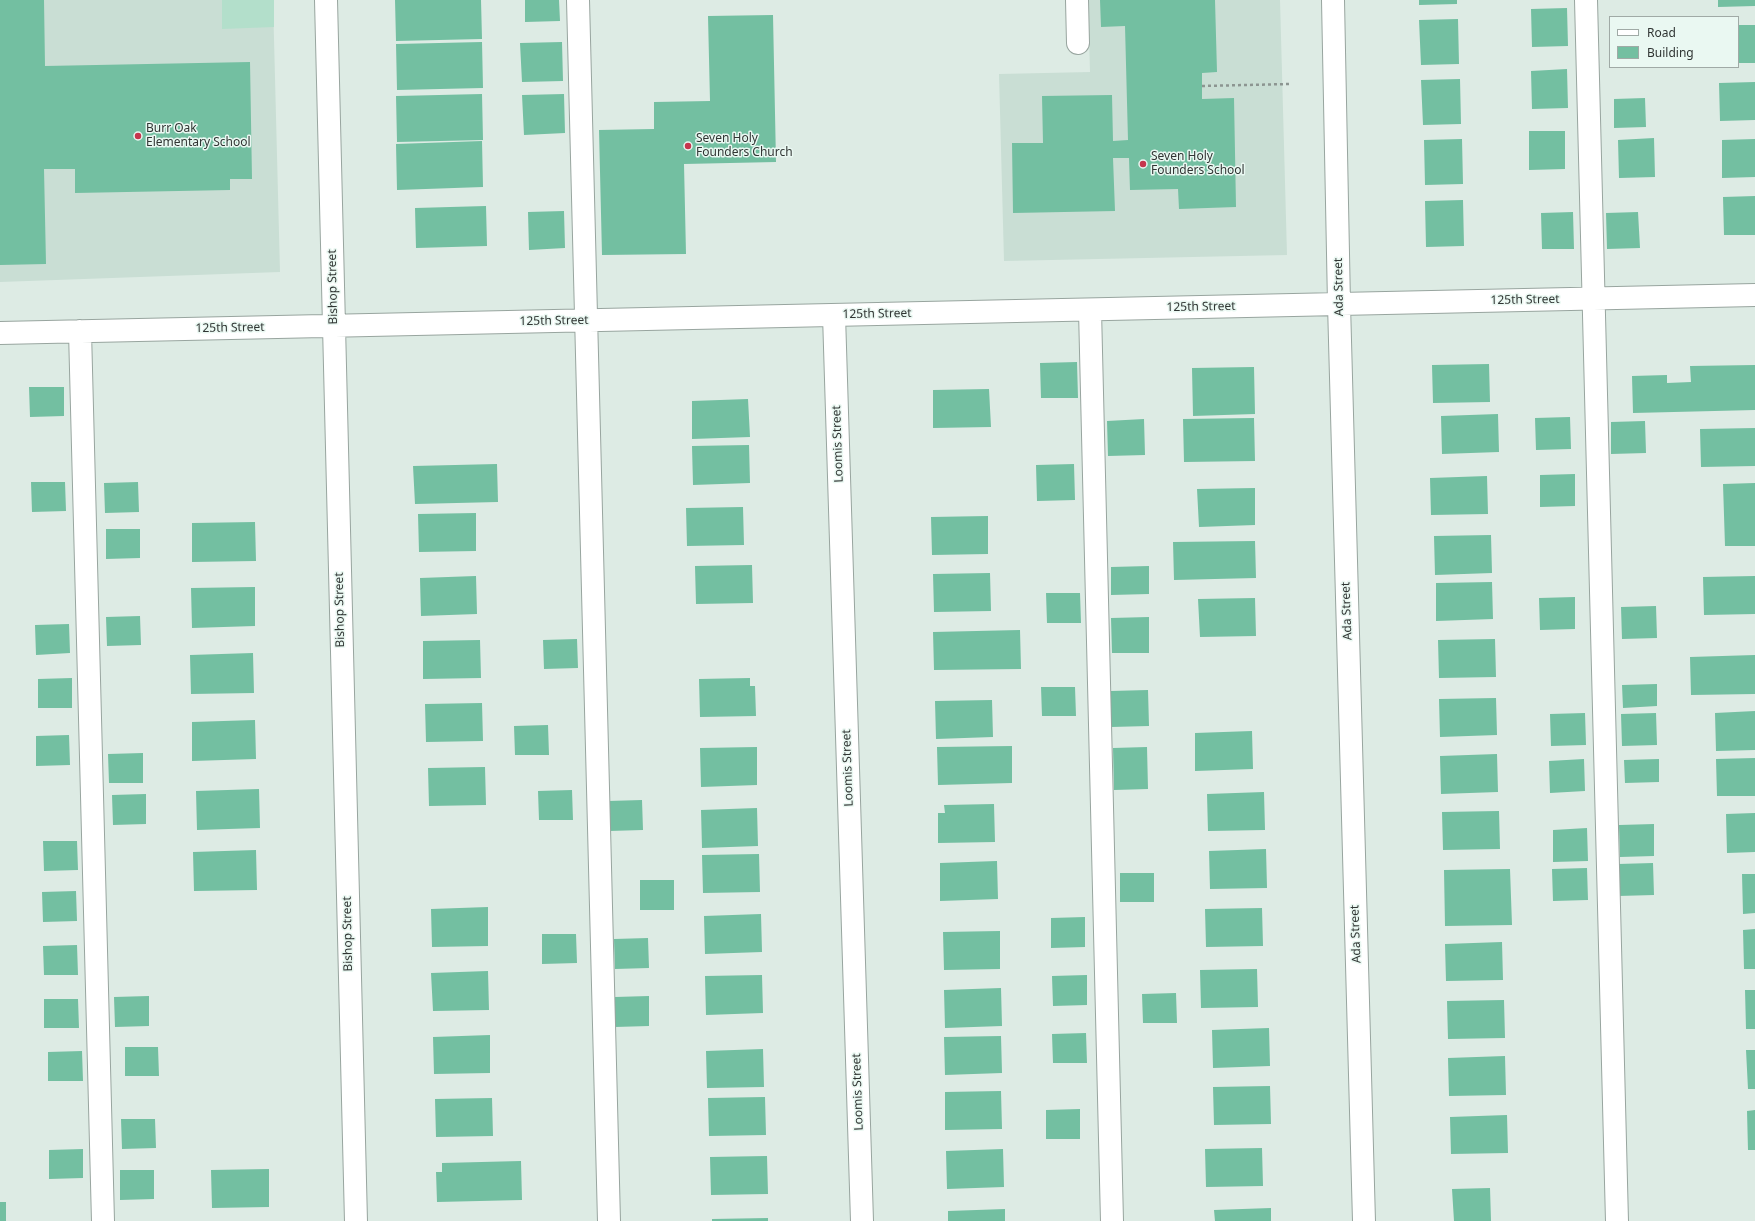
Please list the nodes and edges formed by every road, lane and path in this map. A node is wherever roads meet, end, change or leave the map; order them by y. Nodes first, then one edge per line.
1 (326, 0) edge
2 (578, 0) edge
3 (1077, 0) edge
4 (1333, 0) edge
5 (1586, 0) edge
6 (1078, 44) dead end
7 (1290, 84) dead end
8 (1202, 86) dead end
9 (1755, 295) edge
10 (1594, 298) junction
11 (1339, 304) junction
12 (1090, 310) junction
13 (834, 315) junction
14 (586, 321) junction
15 (334, 326) junction
16 (80, 331) junction
17 (0, 333) edge
18 (103, 1221) edge
19 (356, 1221) edge
20 (609, 1221) edge
21 (862, 1221) edge
22 (1112, 1221) edge
23 (1364, 1221) edge
24 (1617, 1221) edge

1 - 15 street, Bishop Street
2 - 14 street
3 - 6 street
4 - 11 street, Ada Street
5 - 10 street
7 - 8 path
9 - 10 street, 125th Street
10 - 11 street, 125th Street
10 - 24 street
11 - 12 street, 125th Street
11 - 23 street, Ada Street
12 - 13 street, 125th Street
12 - 22 street
13 - 14 street, 125th Street
13 - 21 street, Loomis Street
14 - 15 street, 125th Street
14 - 20 street
15 - 16 street, 125th Street
15 - 19 street, Bishop Street
16 - 17 street, 125th Street
16 - 18 street

